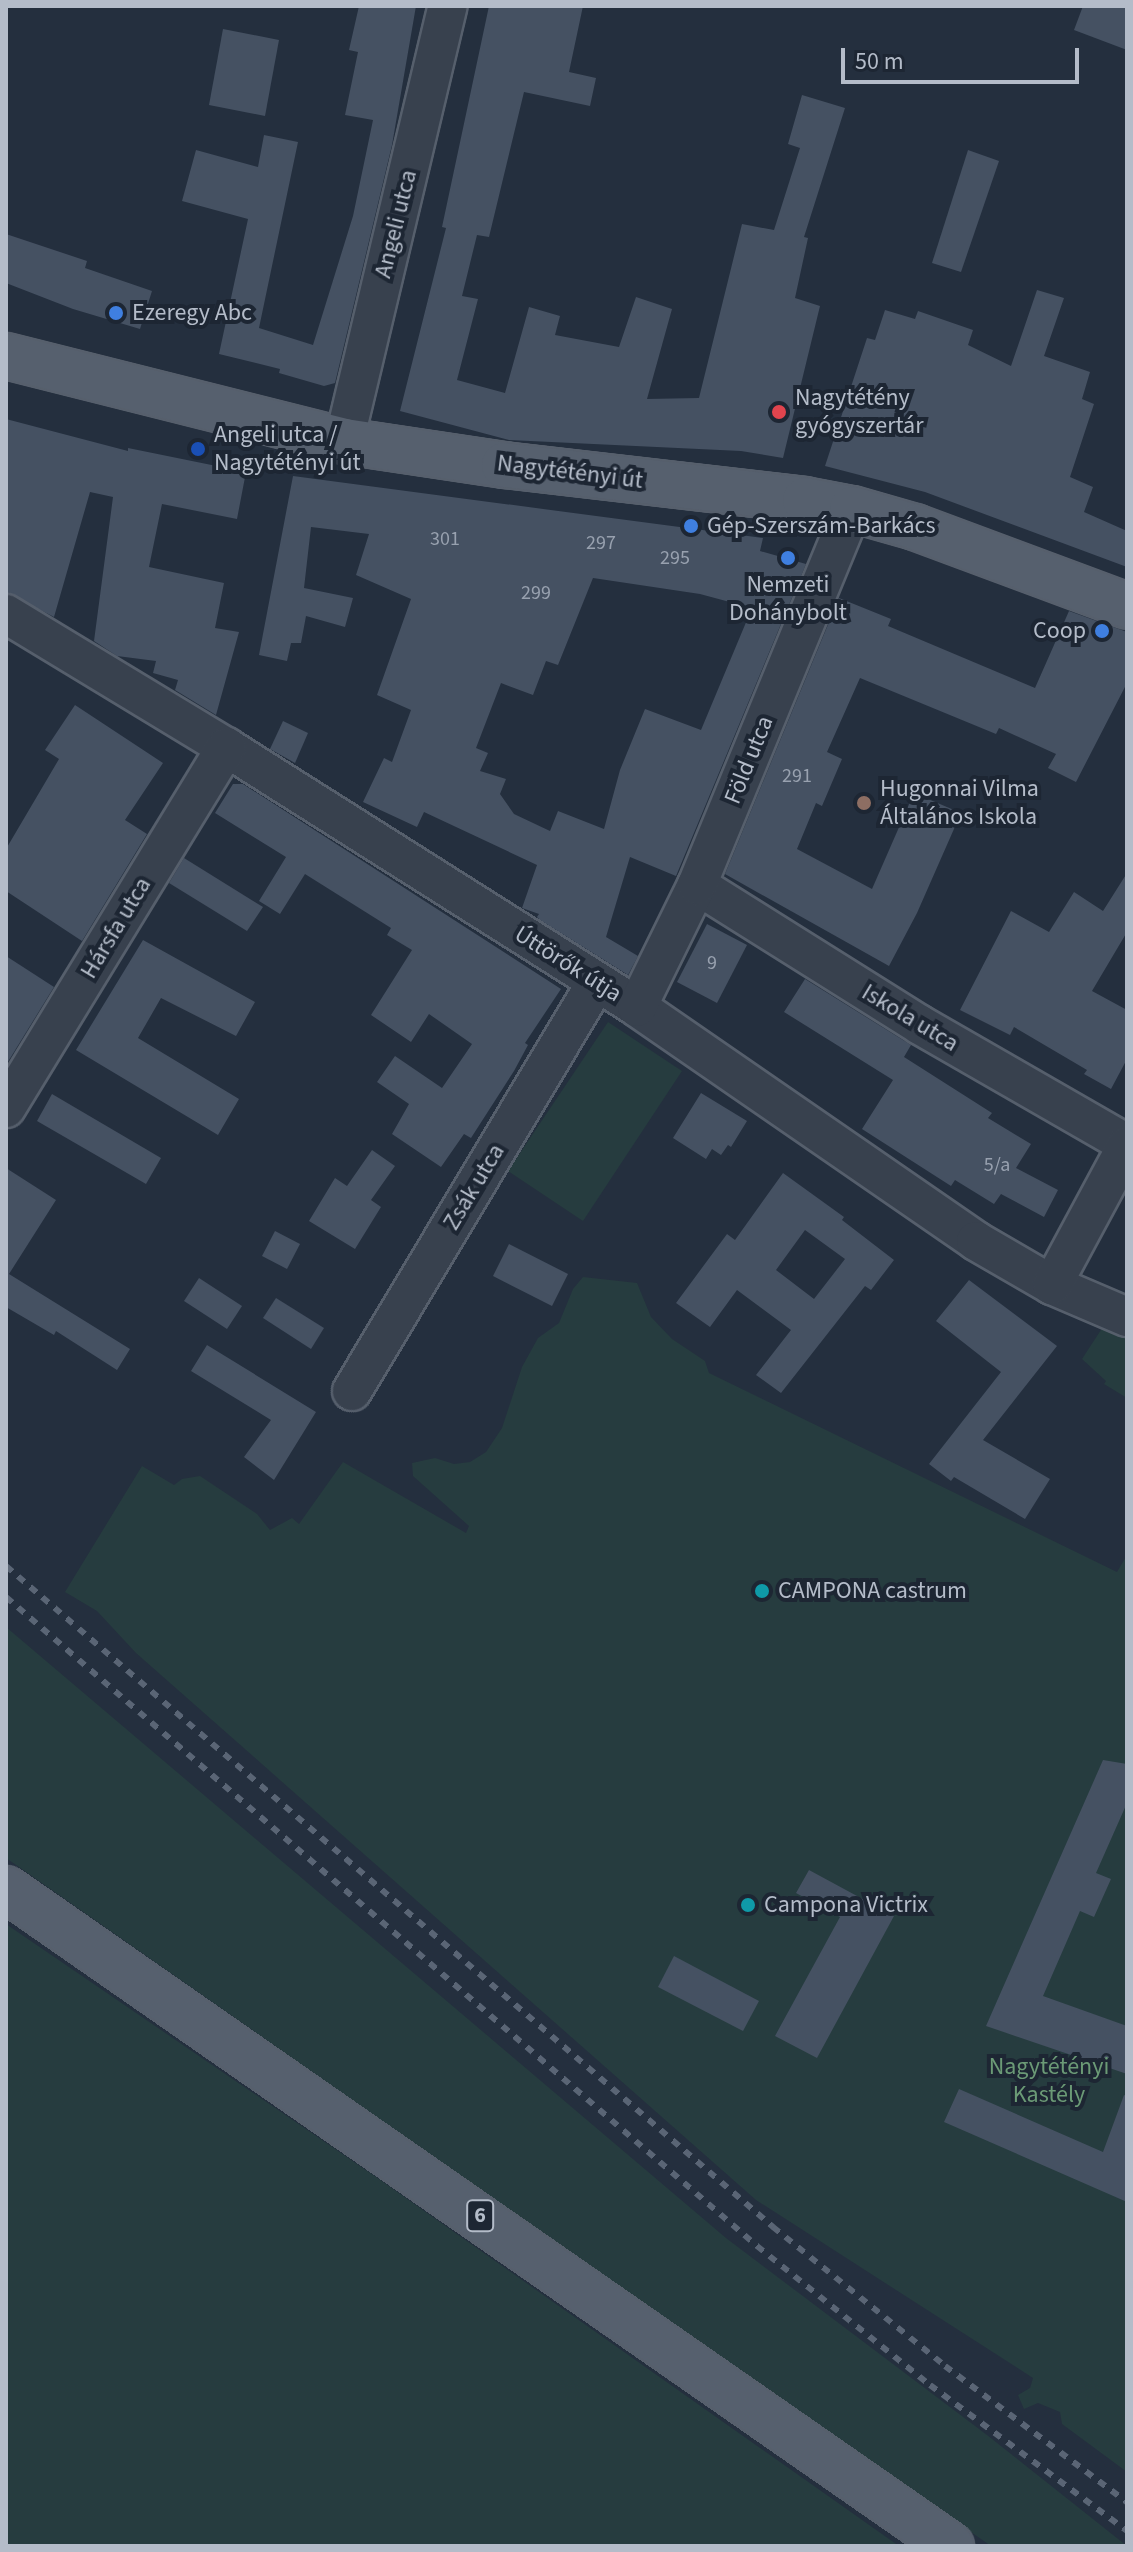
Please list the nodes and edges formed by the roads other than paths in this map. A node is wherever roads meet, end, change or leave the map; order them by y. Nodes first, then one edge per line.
1 (448, 6) edge
2 (6, 356) edge
3 (344, 441) junction
4 (852, 509) junction
5 (1127, 606) edge
6 (6, 614) edge
7 (226, 747) junction
8 (697, 885) junction
9 (597, 982) junction
10 (637, 1007) junction
11 (6, 1108) edge
12 (1127, 1145) edge
13 (1052, 1285) junction
14 (1127, 1317) edge
15 (352, 1391) dead end
16 (6, 1889) edge
17 (951, 2546) edge

1 - 3 street, Angeli utca
2 - 3 main road, Nagytétényi út
3 - 4 main road, Nagytétényi út
4 - 5 main road, Nagytétényi út
4 - 8 street, Föld utca
6 - 7 street, Úttörők útja
7 - 9 street, Úttörők útja
7 - 11 street, Hársfa utca
8 - 10 street, Föld utca
8 - 12 street, Iskola utca
9 - 10 street, Úttörők útja
9 - 15 street, Zsák utca
10 - 13 street, Úttörők útja
12 - 13 street
13 - 14 street, Úttörők útja
16 - 17 main road, 6

